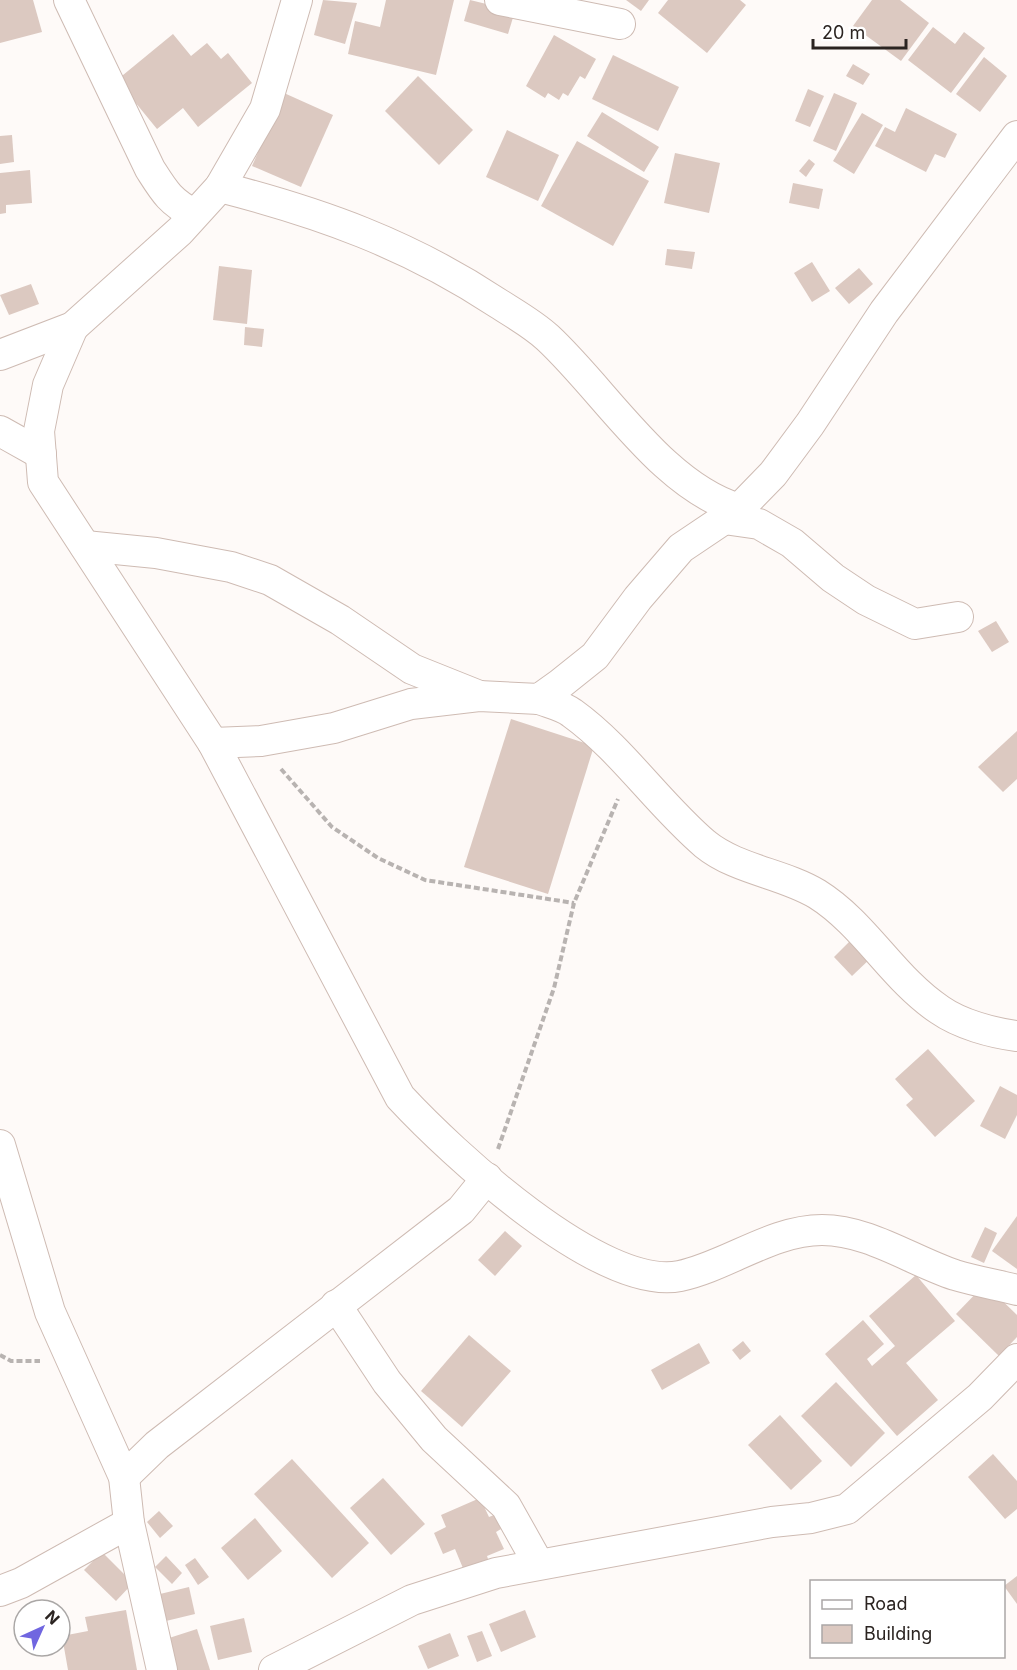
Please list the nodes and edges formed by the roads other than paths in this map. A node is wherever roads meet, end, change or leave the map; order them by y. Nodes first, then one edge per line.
1 (69, 0) edge
2 (297, 0) edge
3 (500, 0) edge
4 (620, 24) dead end
5 (1017, 136) edge
6 (220, 187) junction
7 (194, 214) junction
8 (74, 327) junction
9 (0, 355) edge
10 (0, 431) edge
11 (41, 454) junction
12 (731, 514) junction
13 (85, 546) junction
14 (958, 617) dead end
15 (479, 696) junction
16 (538, 699) junction
17 (213, 743) junction
18 (1017, 1036) edge
19 (0, 1145) edge
20 (487, 1178) junction
21 (1017, 1290) edge
22 (336, 1305) junction
23 (1017, 1359) edge
24 (124, 1477) junction
25 (129, 1523) junction
26 (538, 1563) junction
27 (0, 1591) edge
28 (162, 1670) edge
29 (274, 1670) edge

1 - 7 street
2 - 6 street
3 - 4 street
5 - 12 street
6 - 7 street
6 - 12 street
7 - 8 street
8 - 9 street
8 - 11 street
10 - 11 street
11 - 13 street
12 - 14 street
12 - 16 street
13 - 15 street
13 - 17 street
15 - 16 street
15 - 17 street
16 - 18 street
17 - 20 street
19 - 24 street
20 - 21 street
20 - 22 street
22 - 24 street
22 - 26 street
23 - 26 street
24 - 25 street
25 - 27 street
25 - 28 street
26 - 29 street

